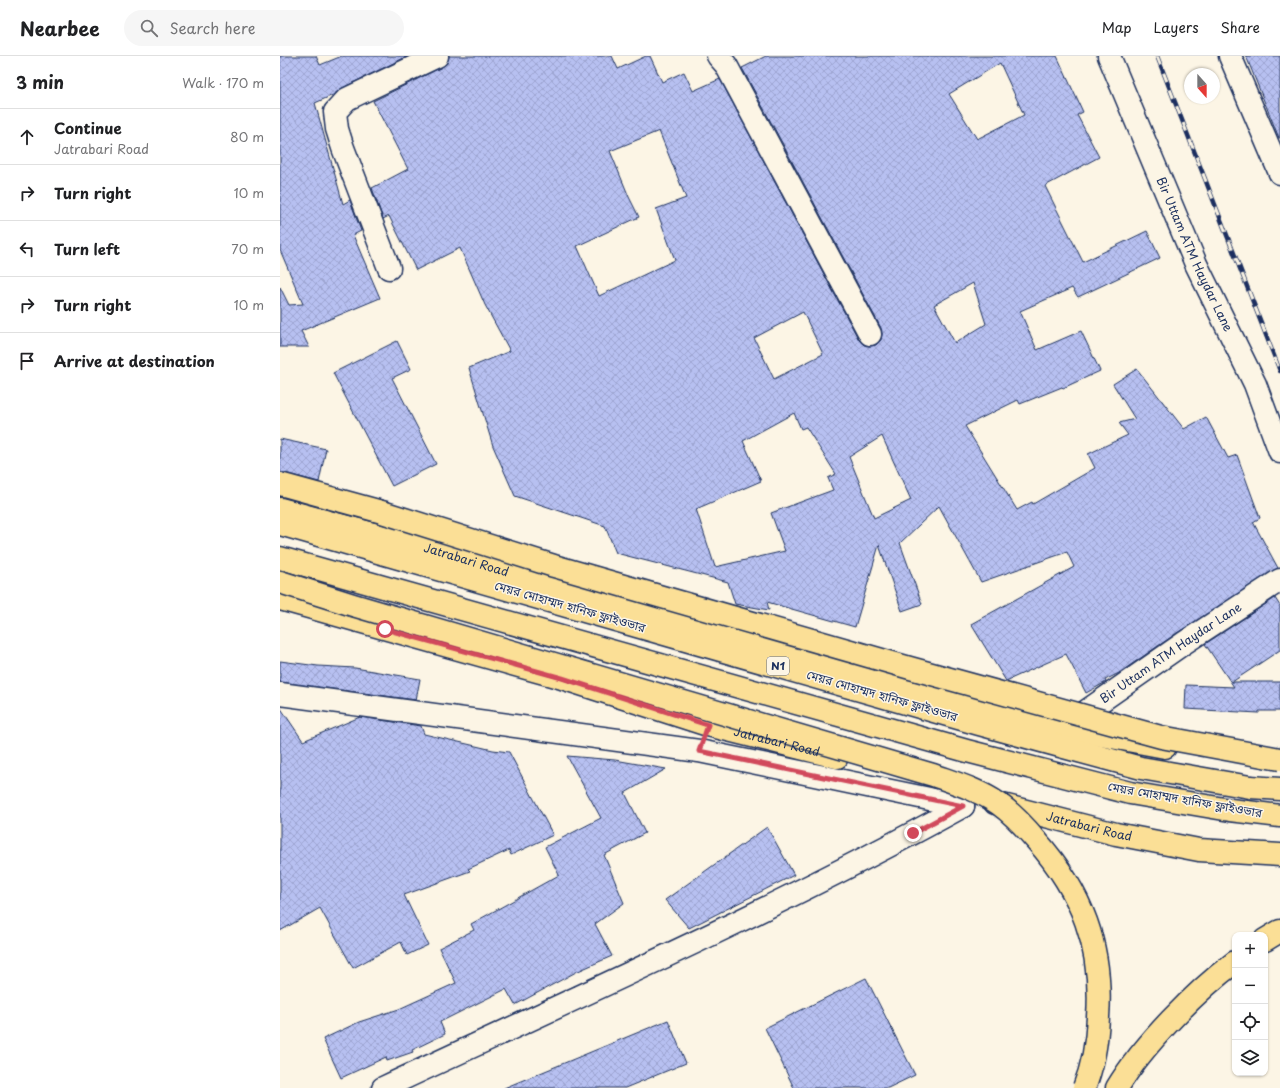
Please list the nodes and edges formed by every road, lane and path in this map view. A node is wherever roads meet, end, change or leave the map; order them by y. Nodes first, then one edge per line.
1 (437, 56) edge
2 (718, 56) edge
3 (1109, 56) edge
4 (1230, 56) edge
5 (1280, 173) edge
6 (389, 268) dead end
7 (870, 334) dead end
8 (1280, 452) edge
9 (280, 484) edge
10 (280, 509) edge
11 (280, 524) edge
12 (280, 558) edge
13 (1280, 580) edge
14 (280, 582) edge
15 (280, 599) edge
16 (280, 694) edge
17 (708, 725) junction
18 (1064, 728) junction
19 (699, 751) junction
20 (1280, 760) edge
21 (1280, 788) edge
22 (1280, 816) edge
23 (1280, 855) edge
24 (1280, 931) edge
25 (1268, 938) edge
26 (1232, 965) edge
27 (382, 1088) edge
28 (1084, 1088) edge
29 (1117, 1088) edge

1 - 6 street
2 - 7 street
3 - 8 street, Bir Uttam ATM Haydar Lane
4 - 5 street
9 - 20 main road, bridge
10 - 18 main road, Jatrabari Road
11 - 21 main road, মেয়র মোহাম্মদ হানিফ ফ্লাইওভার / N1
12 - 22 main road, মেয়র মোহাম্মদ হানিফ ফ্লাইওভার
13 - 18 street, Bir Uttam ATM Haydar Lane
14 - 28 main road, bridge
15 - 17 main road, Jatrabari Road
16 - 19 street
17 - 19 street
17 - 23 main road, Jatrabari Road
18 - 20 main road, Jatrabari Road
19 - 27 street
24 - 25 main road
26 - 29 main road

